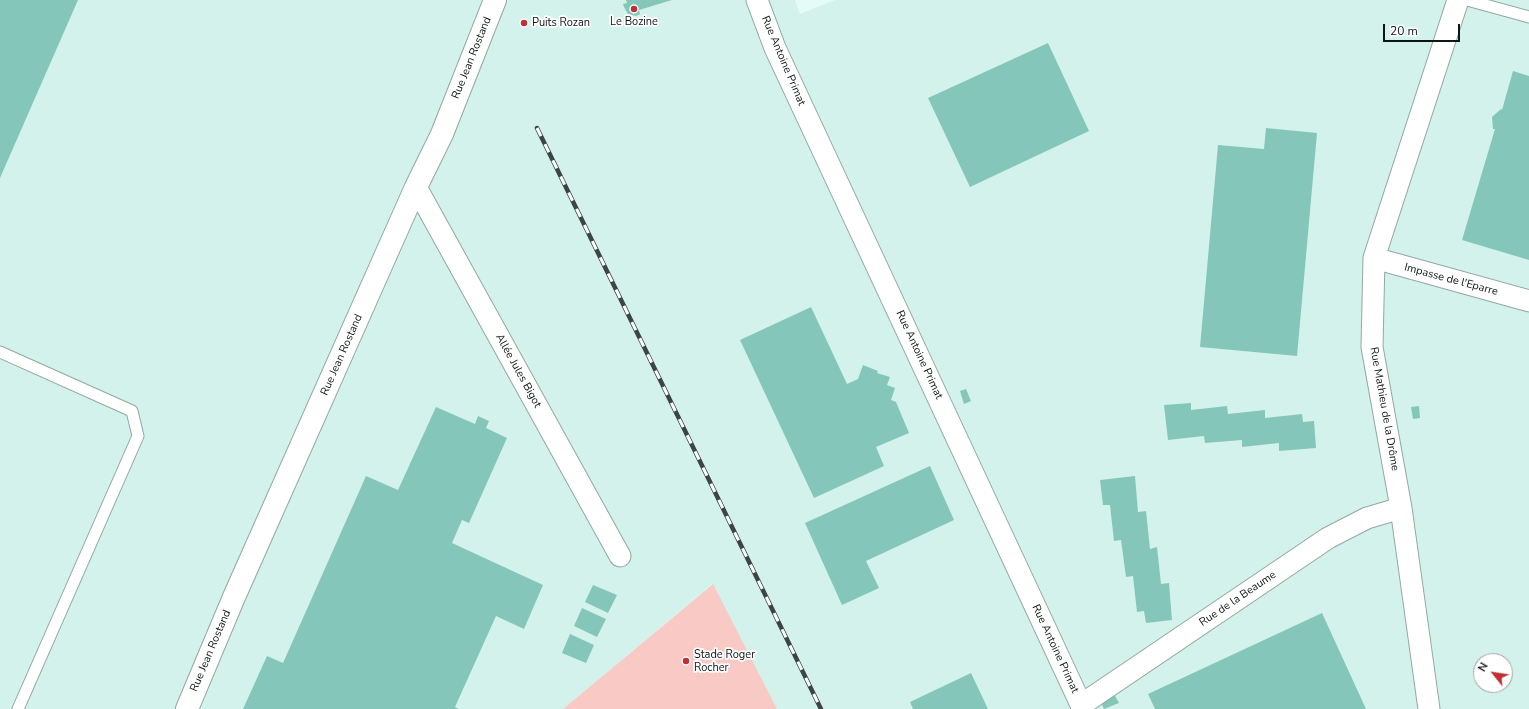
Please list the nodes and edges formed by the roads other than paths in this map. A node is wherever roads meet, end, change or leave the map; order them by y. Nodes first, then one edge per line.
1 (495, 0) edge
2 (758, 0) edge
3 (1458, 0) edge
4 (1467, 0) edge
5 (1529, 18) edge
6 (416, 187) junction
7 (1374, 258) junction
8 (1529, 301) edge
9 (0, 352) edge
10 (1401, 508) junction
11 (620, 556) dead end
12 (1082, 707) edge
13 (18, 709) edge
14 (187, 709) edge
15 (1429, 709) edge

1 - 6 main road, Rue Jean Rostand
2 - 12 street, Rue Antoine Primat
3 - 7 street, Rue Mathieu de la Drôme
4 - 5 lane
6 - 11 street, Allée Jules Bigot
6 - 14 main road, Rue Jean Rostand
7 - 8 street, Impasse de l'Eparre
7 - 10 street, Rue Mathieu de la Drôme
9 - 13 lane
10 - 12 street, Rue de la Beaume
10 - 15 street, Rue Mathieu de la Drôme

